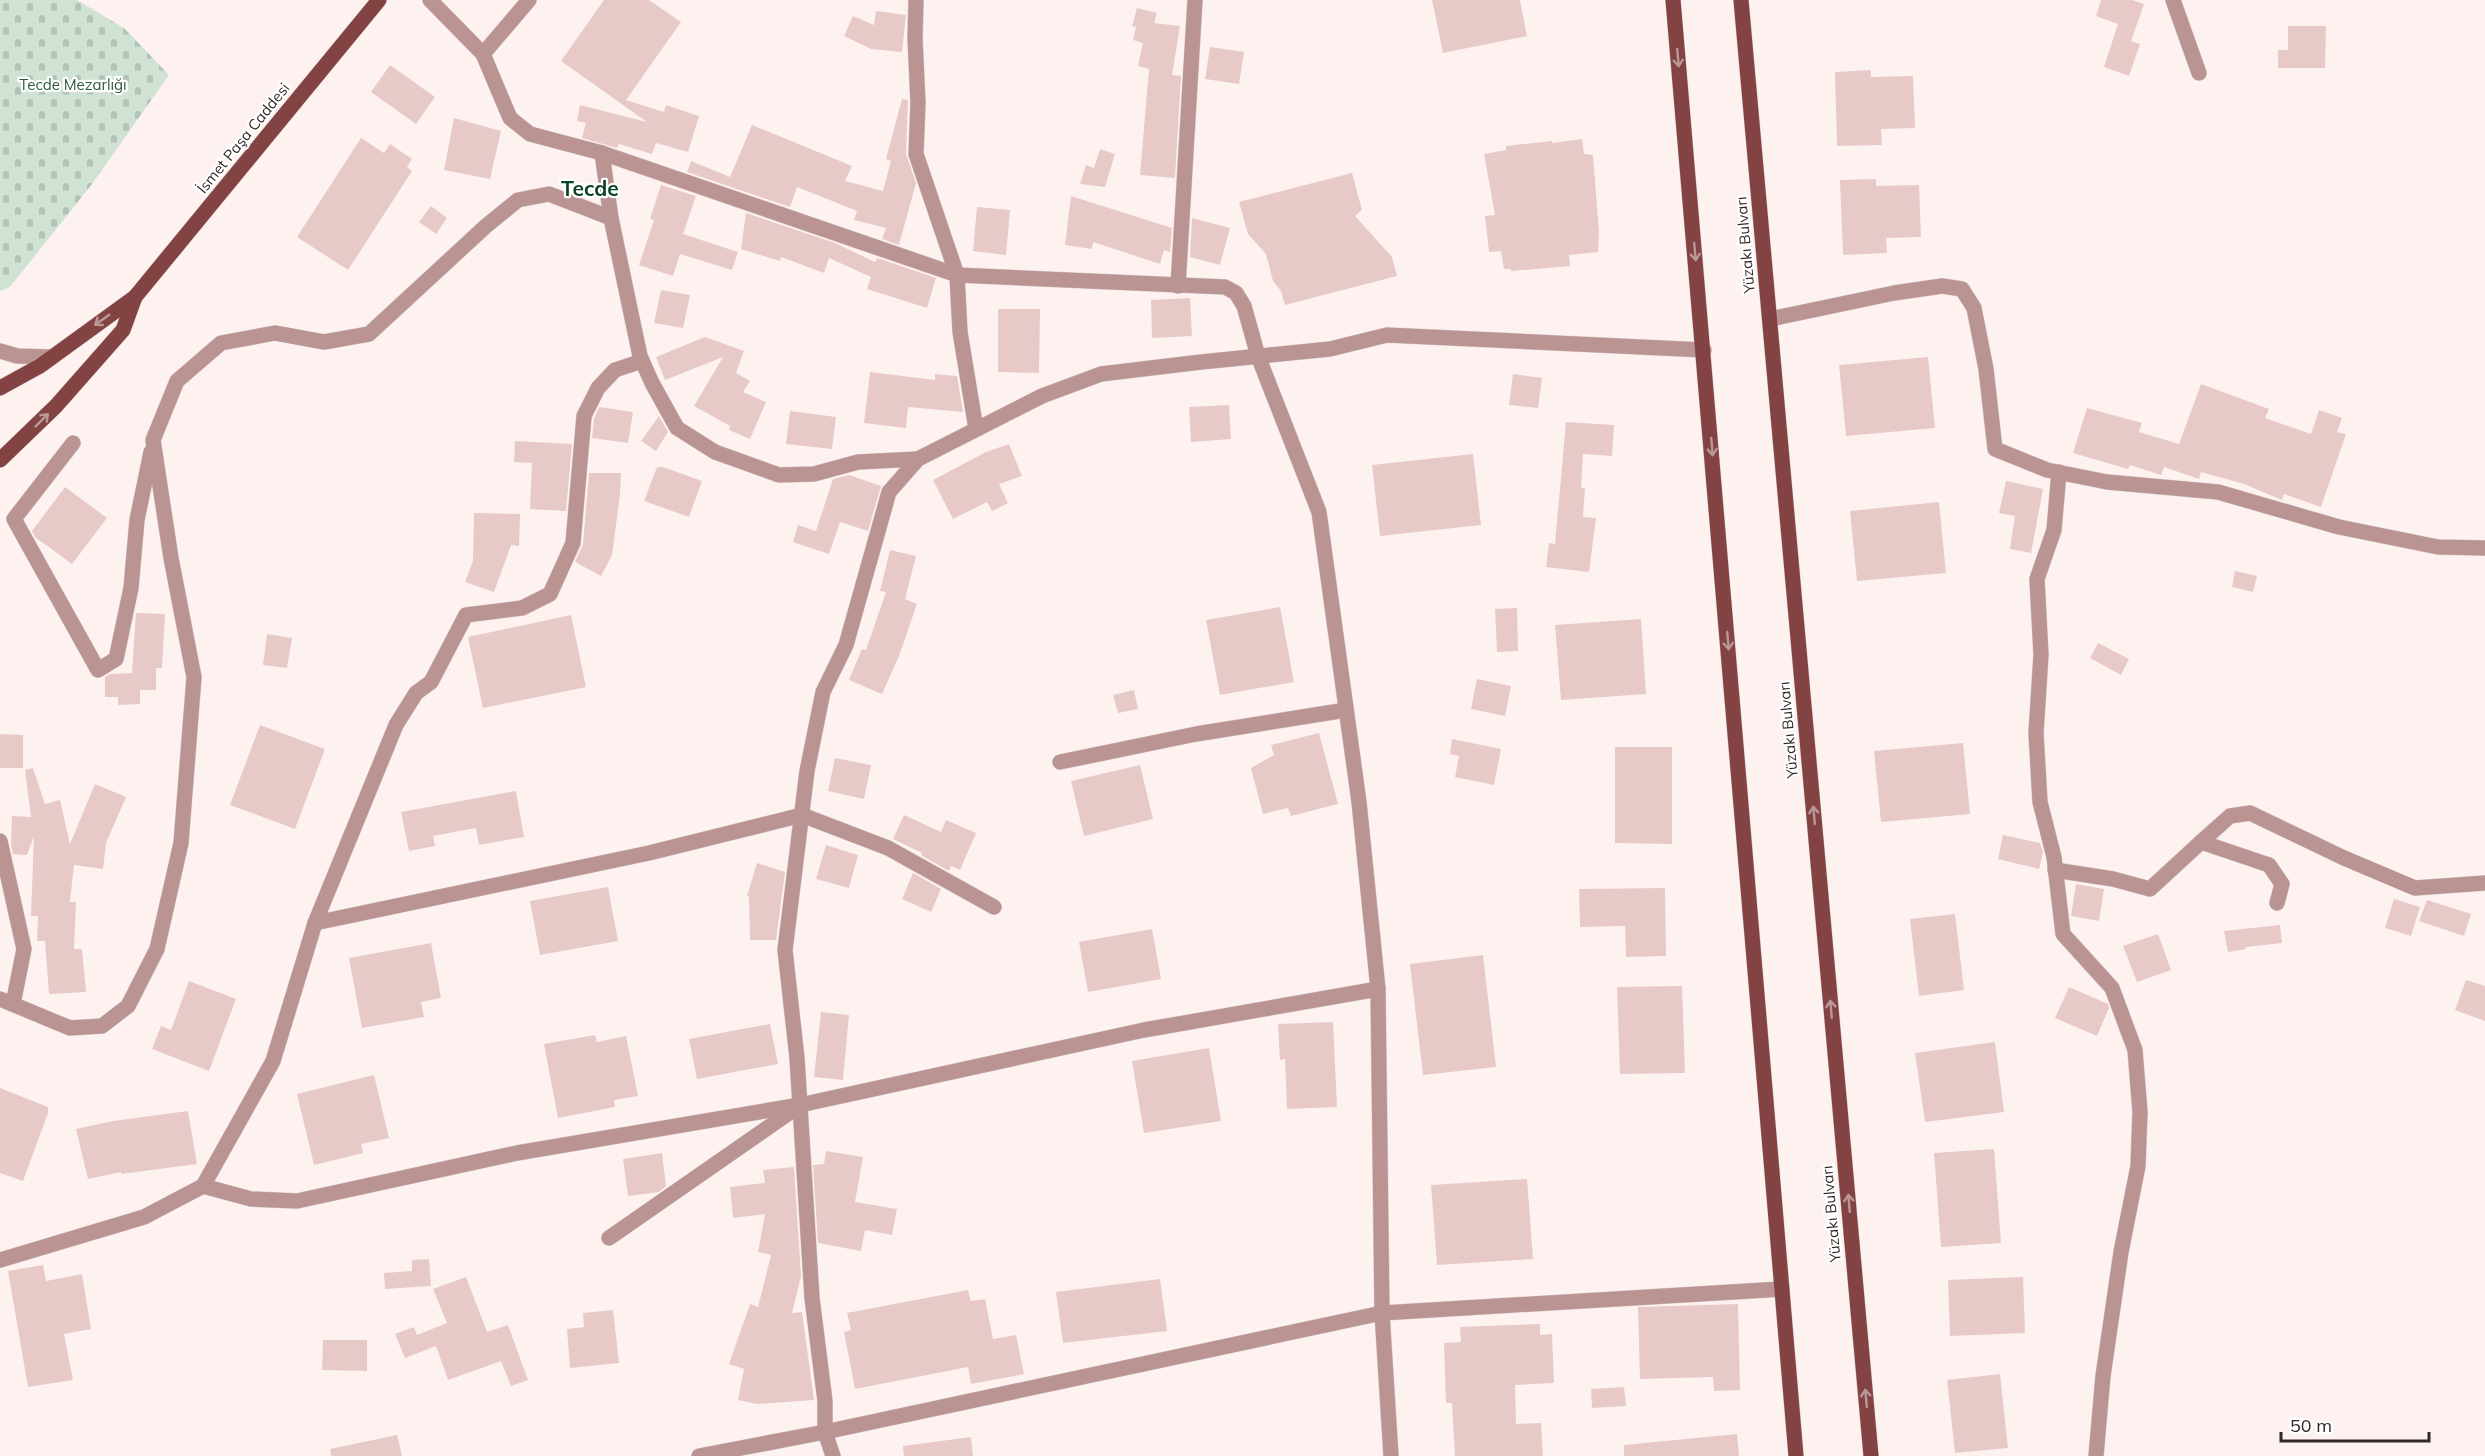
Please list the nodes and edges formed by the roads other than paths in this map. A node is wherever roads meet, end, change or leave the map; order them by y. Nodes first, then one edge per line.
1 (379, 0) edge
2 (430, 0) edge
3 (529, 0) edge
4 (916, 0) edge
5 (1195, 0) edge
6 (1673, 0) edge
7 (1741, 0) edge
8 (2173, 0) edge
9 (483, 54) junction
10 (2199, 73) dead end
11 (602, 153) junction
12 (611, 218) junction
13 (957, 275) junction
14 (1178, 286) junction
15 (135, 297) junction
16 (1770, 319) junction
17 (1704, 350) junction
18 (0, 351) edge
19 (1258, 356) junction
20 (52, 357) junction
21 (642, 361) junction
22 (0, 388) edge
23 (976, 429) junction
24 (153, 440) junction
25 (74, 443) dead end
26 (918, 459) junction
27 (0, 460) edge
28 (2059, 472) junction
29 (2485, 548) edge
30 (1346, 710) junction
31 (1060, 762) dead end
32 (802, 815) junction
33 (0, 841) edge
34 (2201, 843) junction
35 (2055, 870) junction
36 (2485, 883) edge
37 (2277, 903) dead end
38 (993, 907) dead end
39 (315, 923) junction
40 (1378, 989) junction
41 (7, 1002) edge
42 (800, 1105) junction
43 (203, 1186) junction
44 (609, 1238) dead end
45 (0, 1260) edge
46 (1782, 1289) junction
47 (1382, 1313) junction
48 (825, 1432) junction
49 (699, 1456) edge
50 (833, 1456) edge
51 (1391, 1456) edge
52 (1796, 1456) edge
53 (1871, 1456) edge
54 (2096, 1456) edge

1 - 15 main road, İsmet Paşa Caddesi
2 - 9 street
3 - 9 street
4 - 13 street
5 - 14 street
6 -> 17 main road
7 - 16 main road, Yüzakı Bulvarı
8 - 10 street
9 - 11 street
11 - 12 street
11 - 13 street
12 - 21 street
12 - 24 street
13 - 14 street
13 - 23 street
14 - 19 street
15 -> 20 main road
27 -> 15 main road
16 - 28 street
53 -> 16 main road, Yüzakı Bulvarı
17 - 19 street
17 -> 46 main road
18 - 20 street
19 - 23 street
19 - 30 street
20 - 22 main road
21 - 26 street
21 - 39 street
23 - 26 street
24 - 25 street
24 - 41 street
26 - 32 street
28 - 29 street
28 - 35 street
30 - 31 street
30 - 40 street
32 - 38 street
32 - 39 street
32 - 42 street
33 - 41 street
34 - 35 street
34 - 36 street
34 - 37 street
35 - 54 street
39 - 43 street
40 - 42 street
40 - 47 street
42 - 43 street
42 - 44 street
42 - 48 street
43 - 45 street
46 - 47 street
46 - 52 main road
47 - 48 street
47 - 51 street
48 - 49 street
48 - 50 street

